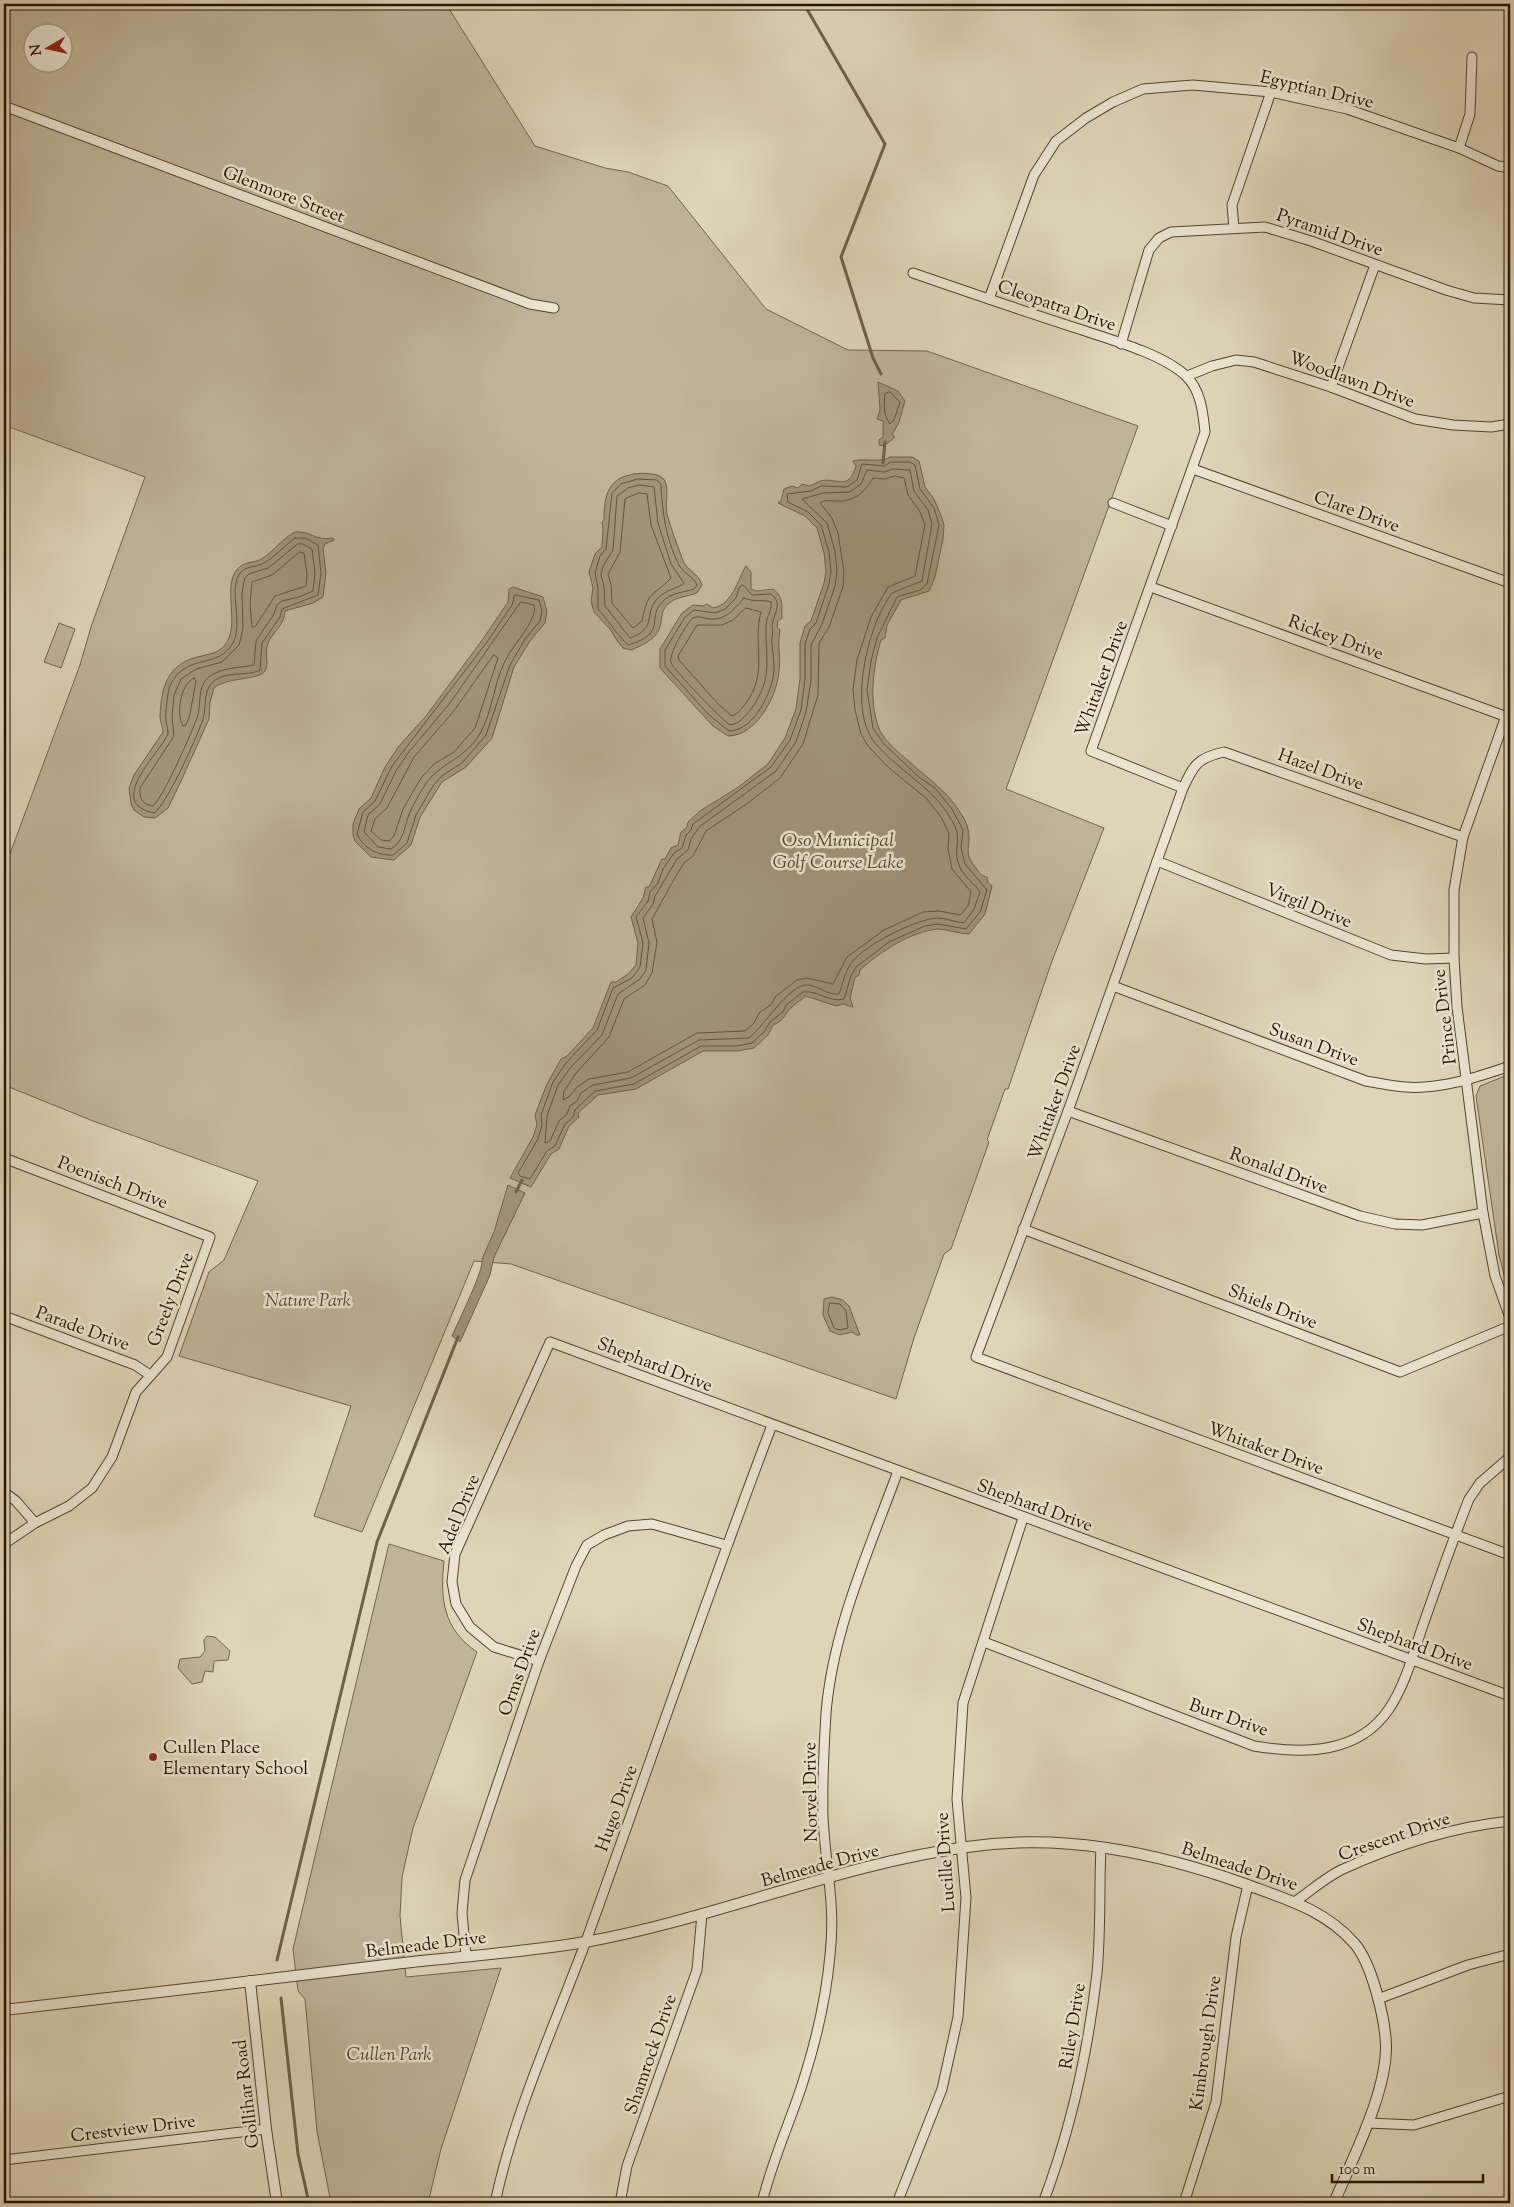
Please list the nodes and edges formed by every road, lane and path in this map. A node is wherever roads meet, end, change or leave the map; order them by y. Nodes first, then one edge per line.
1 (1472, 57) dead end
2 (1271, 92) junction
3 (4, 106) edge
4 (1459, 148) junction
5 (1510, 168) edge
6 (1234, 228) junction
7 (1375, 265) junction
8 (913, 273) dead end
9 (989, 299) junction
10 (1510, 300) edge
11 (554, 308) dead end
12 (1121, 344) junction
13 (1187, 376) junction
14 (1331, 387) junction
15 (1510, 424) edge
16 (1193, 469) junction
17 (1113, 503) dead end
18 (1172, 526) junction
19 (1510, 583) edge
20 (1151, 587) junction
21 (1508, 717) edge
22 (1183, 788) junction
23 (1463, 837) junction
24 (1157, 861) junction
25 (1454, 958) junction
26 (1113, 986) junction
27 (1510, 1066) edge
28 (1468, 1080) junction
29 (1068, 1111) junction
30 (4, 1158) edge
31 (1483, 1213) junction
32 (1023, 1229) junction
33 (210, 1237) joint
34 (4, 1316) edge
35 (1510, 1318) edge
36 (1510, 1326) edge
37 (550, 1342) joint
38 (150, 1374) junction
39 (772, 1425) junction
40 (1510, 1457) edge
41 (898, 1471) junction
42 (4, 1492) edge
43 (1023, 1518) junction
44 (35, 1523) junction
45 (1454, 1535) junction
46 (4, 1544) edge
47 (726, 1545) junction
48 (1510, 1555) edge
49 (984, 1642) junction
50 (1411, 1660) junction
51 (539, 1661) junction
52 (1510, 1696) edge
53 (1510, 1821) edge
54 (962, 1847) junction
55 (1101, 1847) junction
56 (830, 1876) junction
57 (1248, 1885) junction
58 (1296, 1901) junction
59 (702, 1914) junction
60 (586, 1942) junction
61 (1510, 1954) edge
62 (466, 1956) junction
63 (250, 1981) junction
64 (1378, 2000) junction
65 (4, 2010) edge
66 (1510, 2096) edge
67 (1368, 2123) junction
68 (266, 2129) junction
69 (4, 2160) edge
70 (277, 2203) edge
71 (495, 2203) edge
72 (620, 2203) edge
73 (762, 2203) edge
74 (897, 2203) edge
75 (1043, 2203) edge
76 (1184, 2203) edge
77 (1334, 2203) edge

1 - 4 street
2 - 4 street, Egyptian Drive
2 - 6 street
2 - 9 street, Egyptian Drive
3 - 11 street, Glenmore Street
4 - 5 street, Egyptian Drive
6 - 7 street, Pyramid Drive
6 - 12 street, Pyramid Drive
7 - 10 street, Pyramid Drive
7 - 14 street
8 - 9 street, Cleopatra Drive
9 - 12 street, Cleopatra Drive
12 - 13 street, Cleopatra Drive
13 - 14 street, Woodlawn Drive
13 - 16 street, Whitaker Drive
14 - 15 street, Woodlawn Drive
16 - 18 street, Whitaker Drive
16 - 19 street, Clare Drive
17 - 18 street
18 - 20 street, Whitaker Drive
20 - 21 street, Rickey Drive
20 - 22 street, Whitaker Drive
21 - 23 street, Prince Drive
22 - 23 street, Hazel Drive
22 - 24 street, Whitaker Drive
23 - 25 street, Prince Drive
24 - 25 street, Virgil Drive
24 - 26 street, Whitaker Drive
25 - 28 street, Prince Drive
26 - 28 street, Susan Drive
26 - 29 street, Whitaker Drive
27 - 28 street, Susan Drive
28 - 31 street, Prince Drive
29 - 31 street, Ronald Drive
29 - 32 street, Whitaker Drive
30 - 33 street, Poenisch Drive
31 - 35 street, Prince Drive
32 - 36 street, Shiels Drive
32 - 45 street, Whitaker Drive
33 - 38 street, Greely Drive
34 - 38 street, Parade Drive
37 - 39 street, Shephard Drive
37 - 51 street, Adel Drive
38 - 44 street, Greely Drive
39 - 41 street, Shephard Drive
39 - 47 street, Hugo Drive
40 - 45 street, Burr Drive
41 - 43 street, Shephard Drive
41 - 56 street, Norvel Drive
42 - 44 street
43 - 49 street, Lucille Drive
43 - 50 street, Shephard Drive
44 - 46 street, Greely Drive
45 - 48 street, Whitaker Drive
45 - 50 street, Burr Drive
47 - 51 street, Orms Drive
47 - 60 street, Hugo Drive
49 - 50 street, Burr Drive
49 - 54 street, Lucille Drive
50 - 52 street, Shephard Drive
51 - 62 street, Orms Drive
53 - 58 street, Crescent Drive
54 - 55 street, Belmeade Drive
54 - 56 street, Belmeade Drive
54 - 74 street, Lucille Drive
55 - 57 street, Belmeade Drive
55 - 75 street, Riley Drive
56 - 59 street, Belmeade Drive
56 - 73 street, Norvel Drive
57 - 58 street, Belmeade Drive
57 - 76 street, Kimbrough Drive
58 - 64 street, Belmeade Drive
59 - 60 street, Belmeade Drive
59 - 72 street, Shamrock Drive
60 - 62 street, Belmeade Drive
60 - 71 street, Hugo Drive
61 - 64 street
62 - 63 street, Belmeade Drive
63 - 65 street, Belmeade Drive
63 - 68 street, Gollihar Road
64 - 67 street, Belmeade Drive
66 - 67 street
67 - 77 street, Belmeade Drive
68 - 69 street, Crestview Drive
68 - 70 street, Gollihar Road

